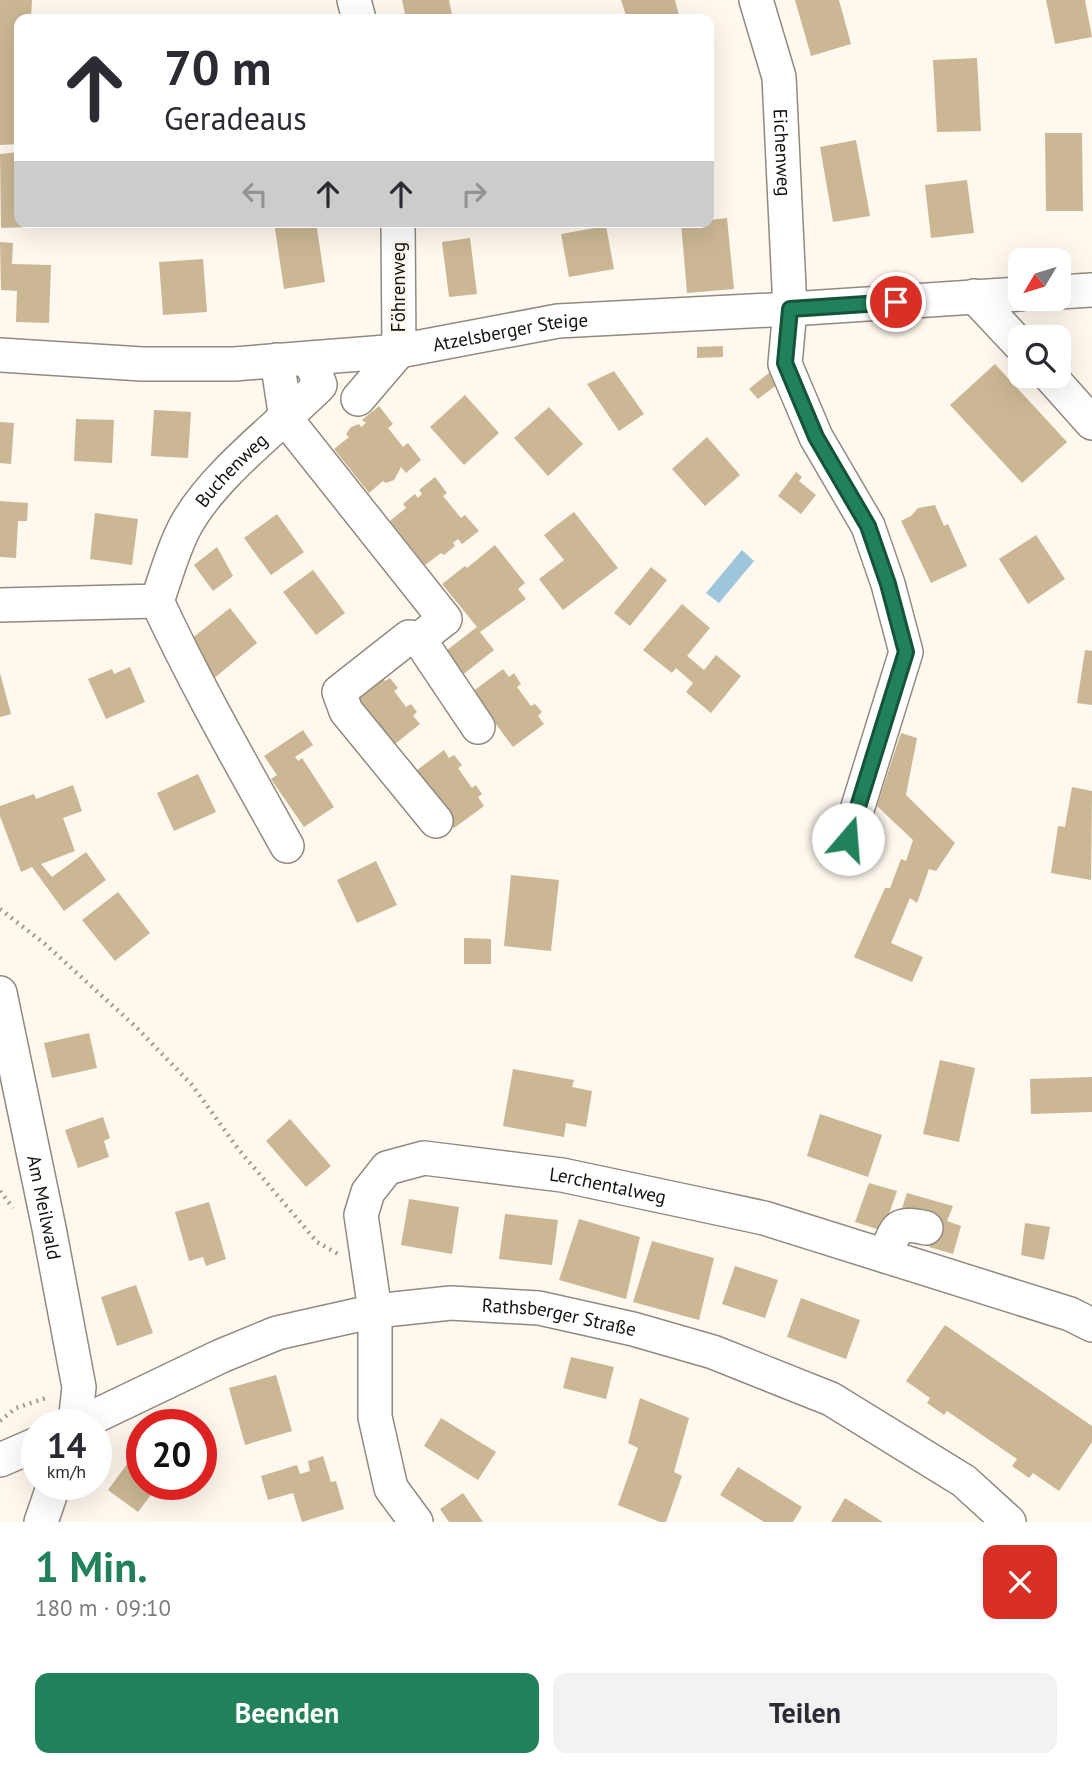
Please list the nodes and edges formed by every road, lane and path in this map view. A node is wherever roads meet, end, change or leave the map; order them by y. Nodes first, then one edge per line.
1 (756, 0) edge
2 (398, 228) edge
3 (1092, 290) edge
4 (1071, 291) edge
5 (1008, 295) edge
6 (974, 296) junction
7 (790, 309) junction
8 (1008, 332) edge
9 (398, 351) junction
10 (0, 355) edge
11 (310, 359) junction
12 (277, 360) junction
13 (1061, 388) edge
14 (359, 399) dead end
15 (286, 419) junction
16 (1092, 423) edge
17 (157, 601) junction
18 (0, 605) edge
19 (419, 639) junction
20 (478, 727) dead end
21 (436, 821) dead end
22 (848, 839) dead end
23 (287, 846) dead end
24 (0, 909) edge
25 (0, 993) edge
26 (926, 1228) dead end
27 (882, 1255) junction
28 (367, 1266) junction
29 (375, 1311) junction
30 (1092, 1325) edge
31 (79, 1387) junction
32 (78, 1409) edge
33 (109, 1409) edge
34 (0, 1421) edge
35 (21, 1451) edge
36 (0, 1460) edge
37 (49, 1500) edge
38 (41, 1522) edge
39 (416, 1522) edge
40 (1010, 1522) edge

1 - 7 street, Eichenweg
2 - 9 street, Föhrenweg
3 - 4 street
5 - 6 street, Atzelsberger Steige
6 - 7 street, Atzelsberger Steige
6 - 8 street
7 - 9 street, Atzelsberger Steige
7 - 22 street, Eichenweg
9 - 11 street, Atzelsberger Steige
9 - 14 street
10 - 12 street, Atzelsberger Steige
11 - 12 street, Atzelsberger Steige
11 - 15 street, Buchenweg
12 - 15 street
13 - 16 street
15 - 17 street, Buchenweg
15 - 19 street
17 - 18 street
17 - 23 street
19 - 20 street
19 - 21 street
24 - 28 path
25 - 31 street, Am Meilwald
26 - 27 street
27 - 28 street, Lerchentalweg
27 - 30 street, Lerchentalweg
28 - 29 street, Lerchentalweg
29 - 33 street, Rathsberger Straße
29 - 39 street, Lerchentalweg
29 - 40 street, Rathsberger Straße
31 - 32 street, Am Meilwald
31 - 34 path
35 - 36 street
37 - 38 street

